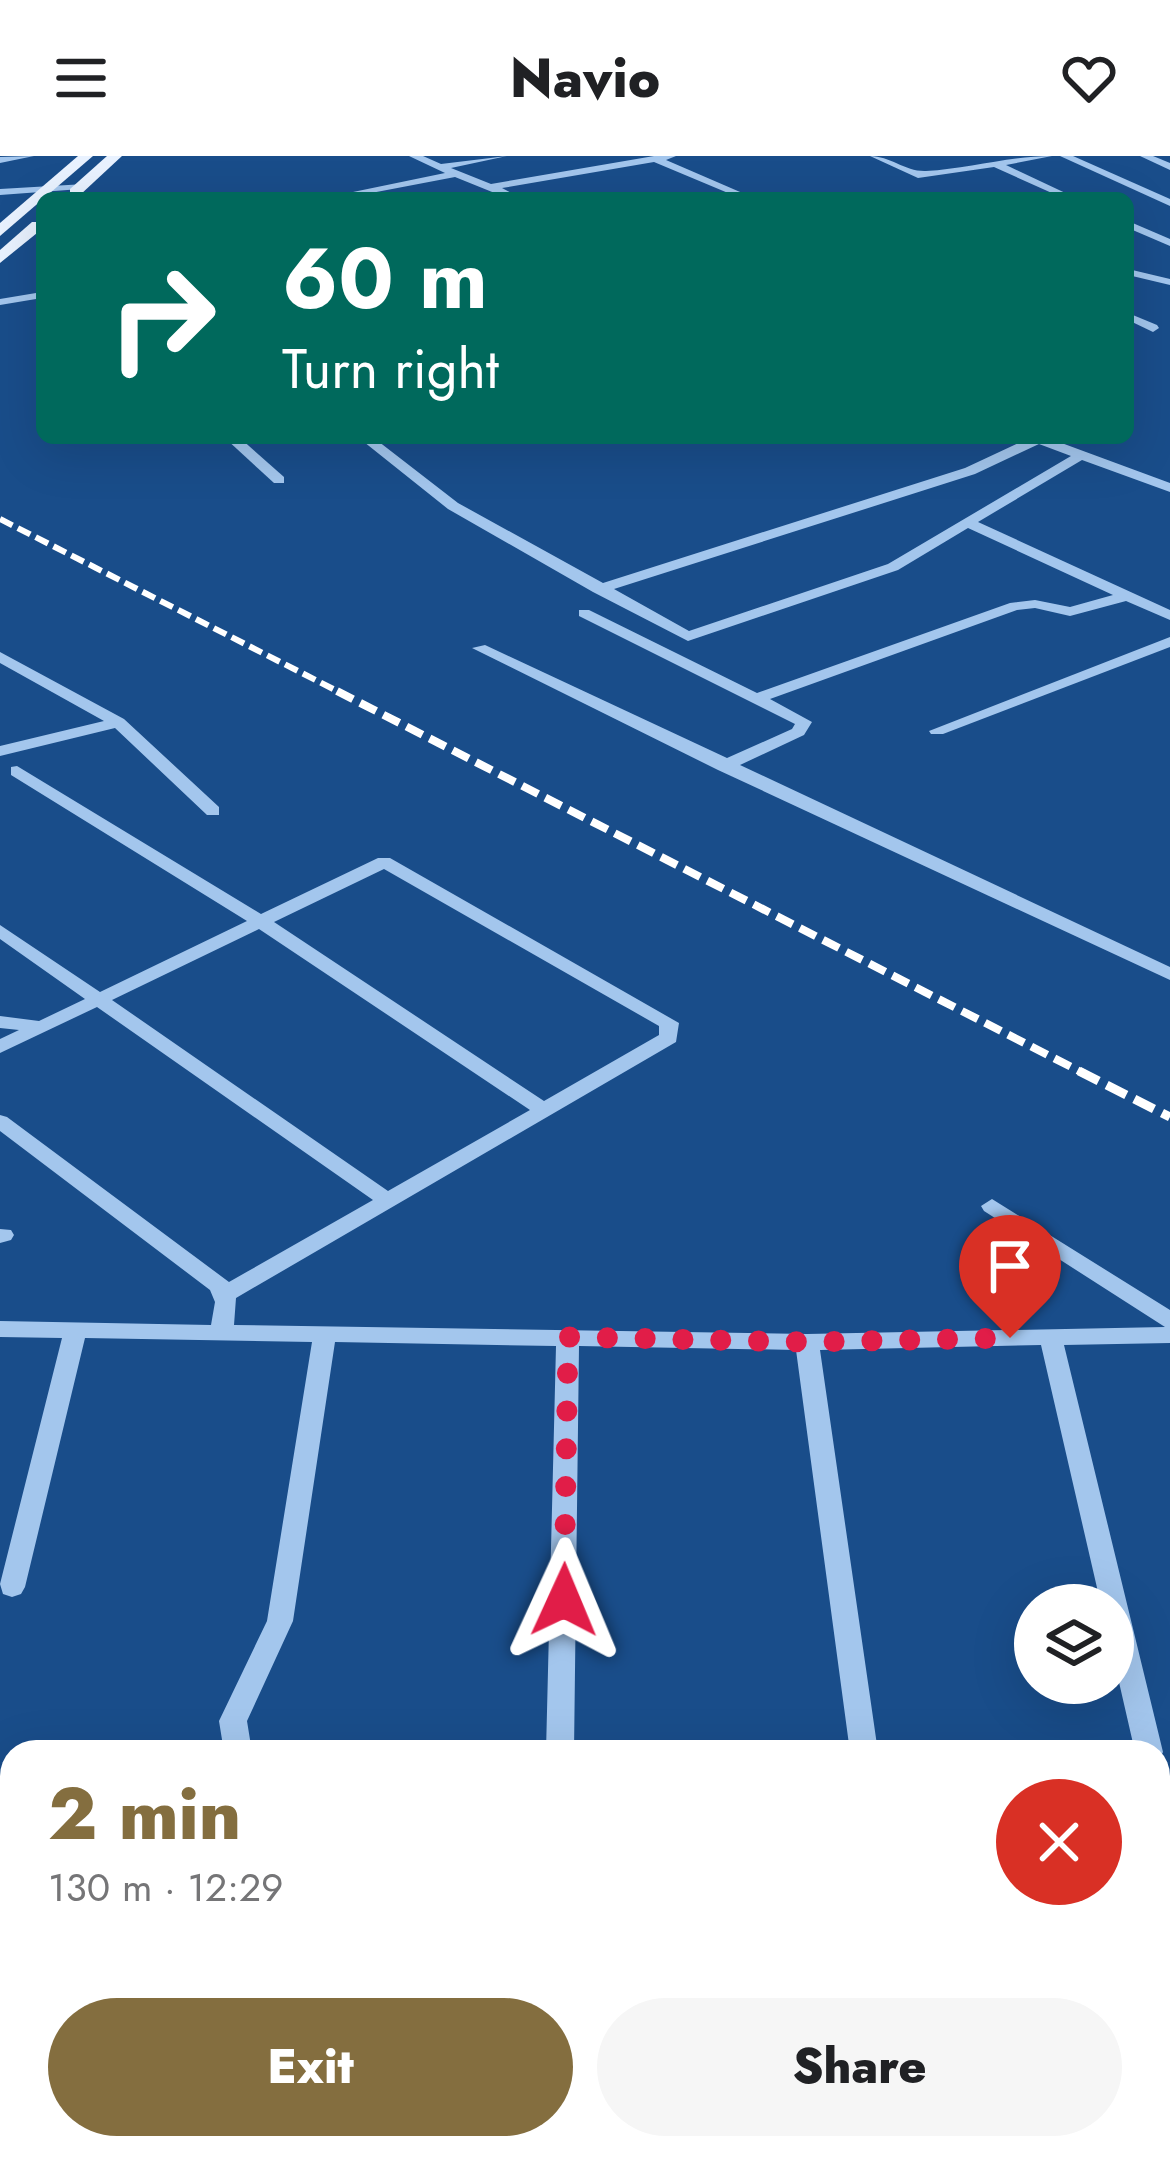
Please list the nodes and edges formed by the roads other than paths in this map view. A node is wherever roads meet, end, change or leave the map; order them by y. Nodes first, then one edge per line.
1 (28, 156) edge
2 (86, 156) edge
3 (116, 156) edge
4 (414, 156) edge
5 (502, 156) edge
6 (671, 156) edge
7 (875, 156) edge
8 (1047, 156) edge
9 (1065, 156) edge
10 (1145, 156) edge
11 (652, 158) edge
12 (0, 160) edge
13 (998, 165) junction
14 (441, 166) junction
15 (1170, 167) edge
16 (459, 173) junction
17 (56, 185) junction
18 (492, 187) junction
19 (0, 192) edge
20 (47, 192) edge
21 (73, 192) edge
22 (80, 192) edge
23 (360, 192) edge
24 (503, 192) edge
25 (734, 192) edge
26 (1058, 192) edge
27 (36, 201) edge
28 (1170, 203) edge
29 (36, 226) edge
30 (1134, 227) edge
31 (2, 228) edge
32 (1170, 243) edge
33 (0, 258) edge
34 (1134, 273) edge
35 (1170, 282) edge
36 (36, 296) edge
37 (0, 302) edge
38 (1134, 319) edge
39 (1153, 328) dead end
40 (239, 444) edge
41 (374, 444) edge
42 (1027, 444) edge
43 (1051, 444) edge
44 (1081, 455) junction
45 (279, 480) dead end
46 (1170, 488) edge
47 (969, 523) junction
48 (598, 590) junction
49 (1126, 596) junction
50 (584, 613) dead end
51 (1170, 616) edge
52 (1170, 642) edge
53 (480, 648) dead end
54 (0, 657) edge
55 (24, 671) junction
56 (0, 676) edge
57 (758, 698) junction
58 (118, 722) junction
59 (938, 731) dead end
60 (0, 751) edge
61 (724, 766) junction
62 (17, 771) dead end
63 (214, 811) dead end
64 (258, 920) junction
65 (0, 931) edge
66 (1170, 974) edge
67 (100, 998) junction
68 (0, 1022) edge
69 (40, 1027) junction
70 (0, 1047) edge
71 (544, 1110) junction
72 (0, 1120) edge
73 (389, 1201) junction
74 (992, 1206) dead end
75 (225, 1294) junction
76 (1170, 1322) edge
77 (0, 1329) edge
78 (76, 1329) junction
79 (222, 1330) junction
80 (325, 1332) junction
81 (1170, 1335) edge
82 (568, 1337) junction
83 (1051, 1337) junction
84 (807, 1342) junction
85 (12, 1587) dead end
86 (236, 1740) edge
87 (561, 1740) edge
88 (862, 1740) edge
89 (1146, 1740) edge

1 - 12 street
2 - 17 main road
3 - 22 main road
4 - 14 street
5 - 14 street
6 - 11 street
7 - 13 street
8 - 13 street
9 - 28 street
10 - 15 street
11 - 18 street
11 - 25 street
13 - 26 street
14 - 16 street
16 - 18 street
16 - 23 street
17 - 19 street
17 - 20 main road
17 - 21 street
18 - 24 street
27 - 31 main road
29 - 33 main road
30 - 32 street
34 - 35 street
36 - 37 street
38 - 39 street
40 - 45 street
41 - 48 street
42 - 48 street
43 - 44 street
44 - 46 street
44 - 47 street
47 - 48 street
47 - 49 street
49 - 51 street
49 - 57 street
50 - 57 street
52 - 59 street
53 - 61 street
54 - 55 street
55 - 56 street
55 - 58 street
57 - 61 street
58 - 60 street
58 - 63 street
61 - 66 street
62 - 64 street
64 - 67 street
64 - 71 street
64 - 71 street
65 - 67 street
67 - 69 street
67 - 73 street
68 - 69 street
69 - 70 street
71 - 73 street
72 - 75 street
73 - 75 street
74 - 76 street
75 - 79 street
77 - 78 street
78 - 79 street
78 - 85 street
79 - 80 street
80 - 82 street
80 - 86 street
81 - 83 street
82 - 84 street
82 - 87 street
83 - 84 street
83 - 89 street
84 - 88 street

